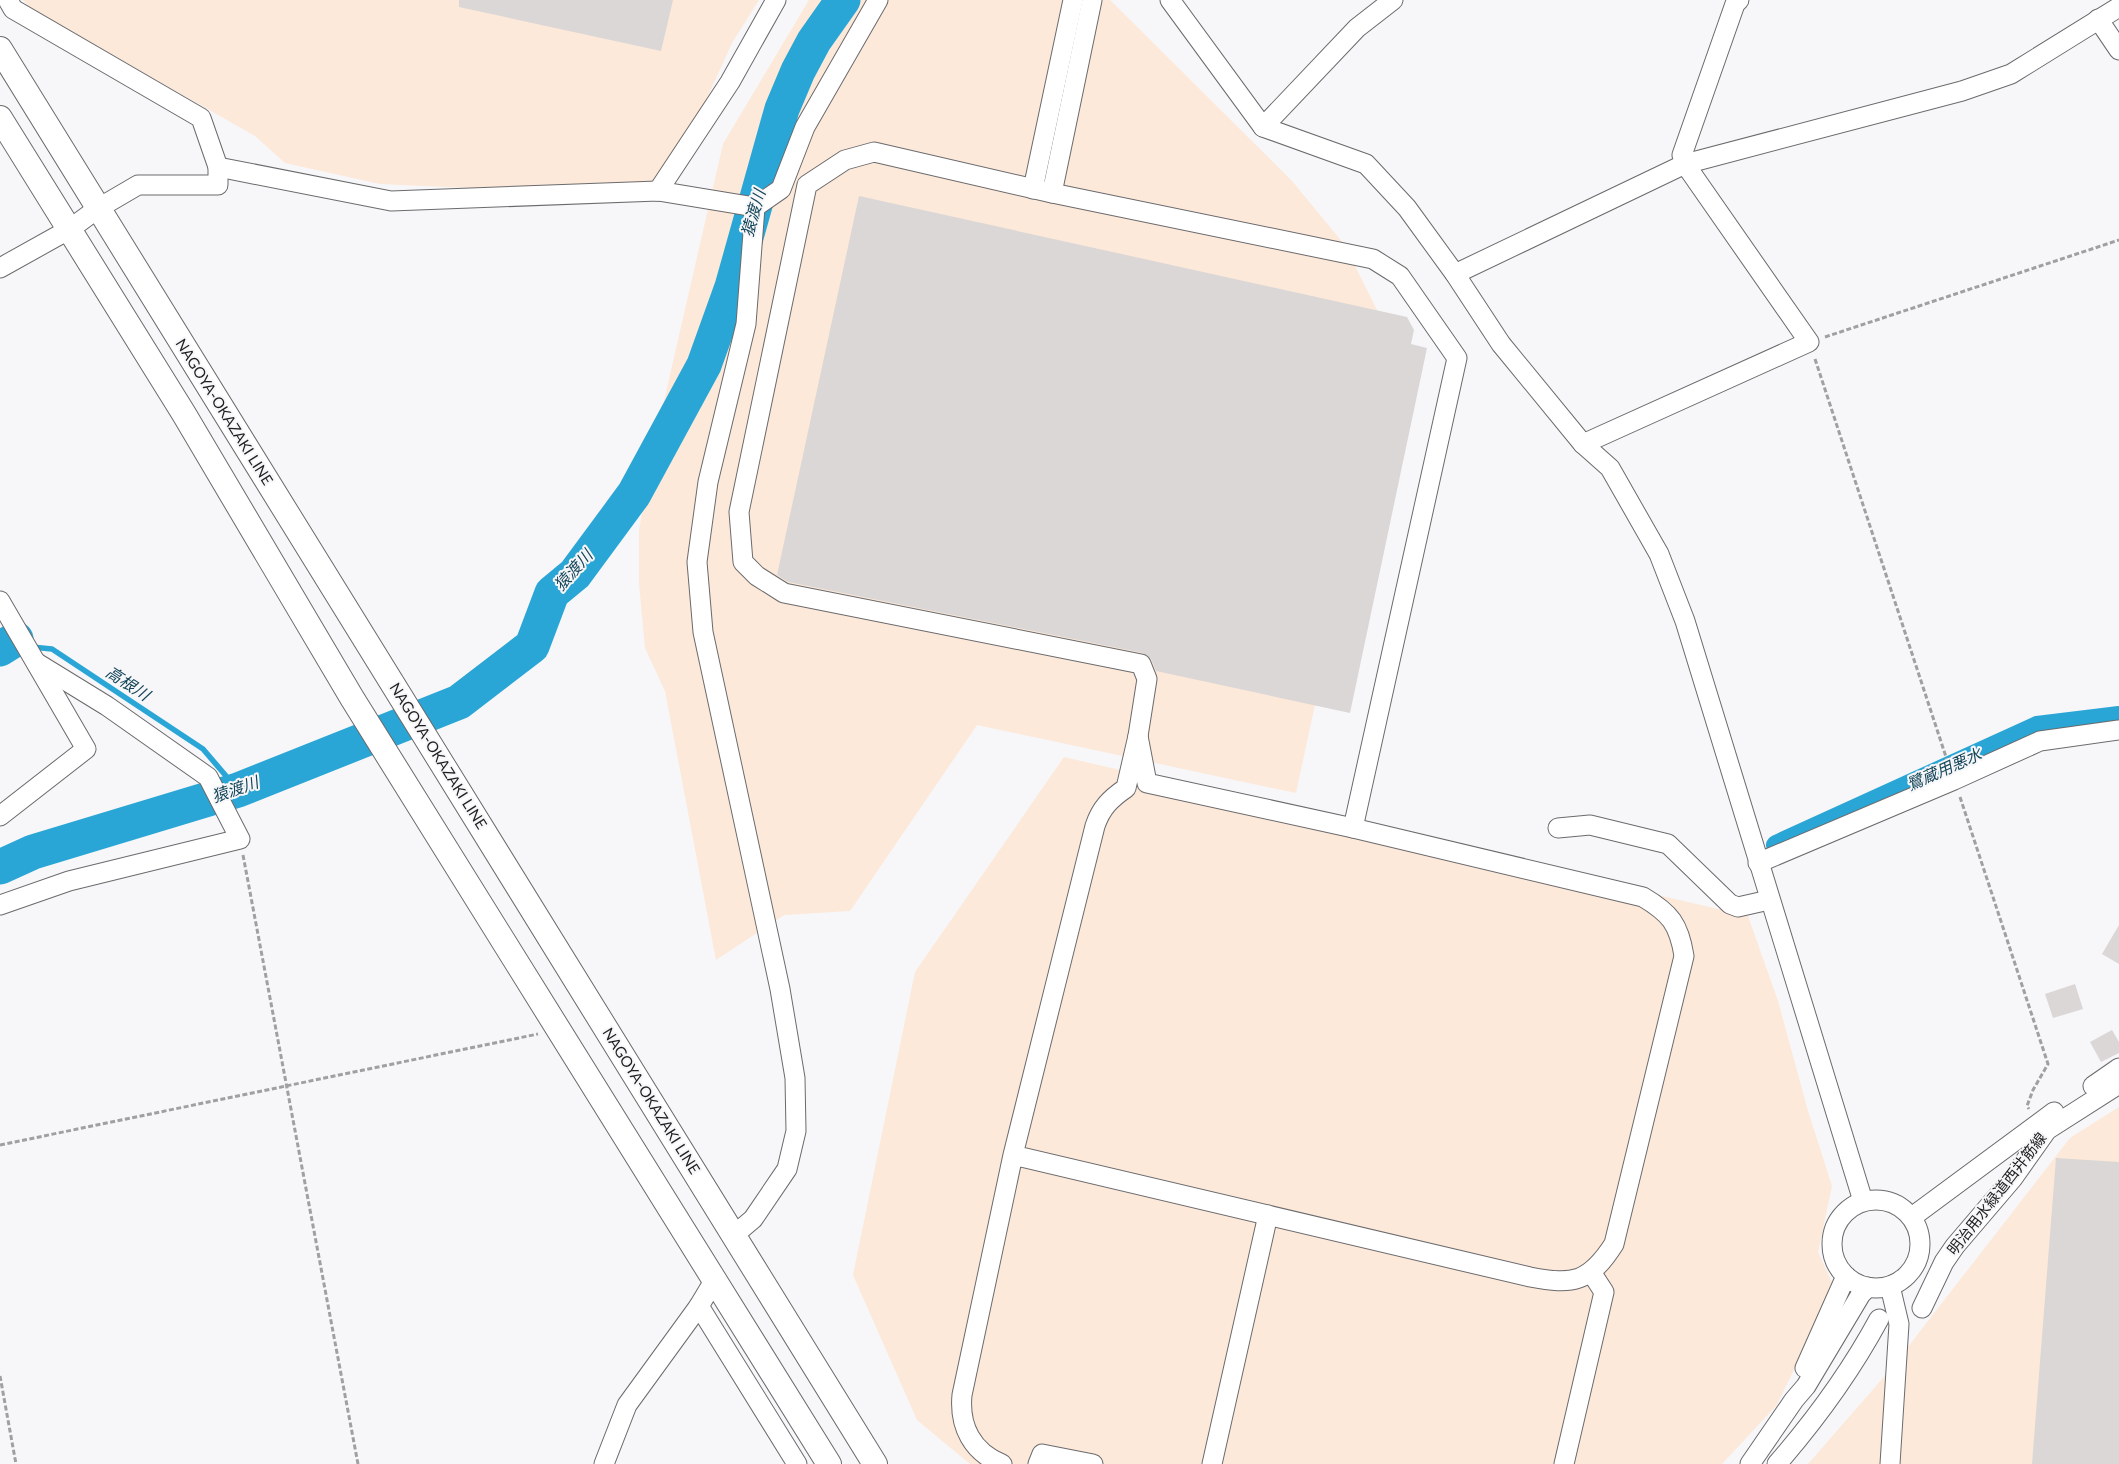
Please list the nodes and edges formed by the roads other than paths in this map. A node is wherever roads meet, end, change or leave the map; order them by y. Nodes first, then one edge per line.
1 (8, 0) edge
2 (776, 0) edge
3 (878, 0) edge
4 (1073, 0) edge
5 (1092, 0) edge
6 (1170, 0) edge
7 (1393, 0) edge
8 (1739, 0) edge
9 (2119, 7) edge
10 (2098, 19) junction
11 (0, 49) edge
12 (2119, 50) edge
13 (0, 118) edge
14 (1263, 127) junction
15 (1685, 164) junction
16 (218, 167) junction
17 (1033, 189) junction
18 (658, 191) junction
19 (1052, 193) junction
20 (755, 207) junction
21 (97, 209) junction
22 (70, 229) junction
23 (0, 268) edge
24 (1455, 274) junction
25 (1583, 444) junction
26 (0, 601) edge
27 (37, 664) junction
28 (2119, 730) edge
29 (1138, 736) junction
30 (0, 816) edge
31 (1353, 828) junction
32 (1558, 828) dead end
33 (1758, 863) junction
34 (1769, 900) junction
35 (0, 905) edge
36 (2119, 1068) edge
37 (2119, 1084) edge
38 (1013, 1155) junction
39 (1863, 1201) junction
40 (1268, 1215) junction
41 (1912, 1217) junction
42 (734, 1235) junction
43 (1591, 1272) junction
44 (1846, 1276) junction
45 (714, 1281) junction
46 (1890, 1286) junction
47 (1868, 1287) junction
48 (699, 1306) junction
49 (1922, 1308) dead end
50 (1879, 1319) dead end
51 (1794, 1400) junction
52 (604, 1464) edge
53 (797, 1464) edge
54 (829, 1464) edge
55 (875, 1464) edge
56 (1002, 1464) edge
57 (1038, 1464) edge
58 (1093, 1464) edge
59 (1212, 1464) edge
60 (1564, 1464) edge
61 (1750, 1464) edge
62 (1777, 1464) edge
63 (1890, 1464) edge

1 - 16 street
2 - 18 street
3 - 20 street
4 - 17 street
5 - 19 street
6 - 14 street
7 - 14 street
8 - 15 street
9 - 10 street
10 - 12 street
10 - 15 street
11 - 21 main road, NAGOYA-OKAZAKI LINE
13 - 22 main road
14 - 24 street
15 - 24 street
15 - 25 street
16 - 18 street
16 - 21 street
17 - 19 street
17 - 29 street
18 - 20 street
19 - 31 street
20 - 42 street
21 - 22 street
21 - 42 main road, NAGOYA-OKAZAKI LINE
22 - 23 street
22 - 45 main road
24 - 25 street
25 - 33 street
26 - 27 street
27 - 30 street
27 - 35 street
28 - 33 street
29 - 31 street
29 - 38 street
31 - 43 street
32 - 34 street
33 - 34 street
34 - 39 street
36 - 41 street
37 - 49 street, 明治用水緑道西井筋線
38 - 40 street
38 - 56 street
39 - 41 street
39 - 44 street
40 - 43 street
40 - 59 street
41 - 46 street
42 - 55 main road, NAGOYA-OKAZAKI LINE
43 - 60 street
44 - 47 street
44 - 51 street
45 - 48 street
45 - 54 main road
46 - 47 street
46 - 63 street
47 - 51 street
48 - 52 street
48 - 53 street
50 - 62 street
51 - 61 street
57 - 58 street

